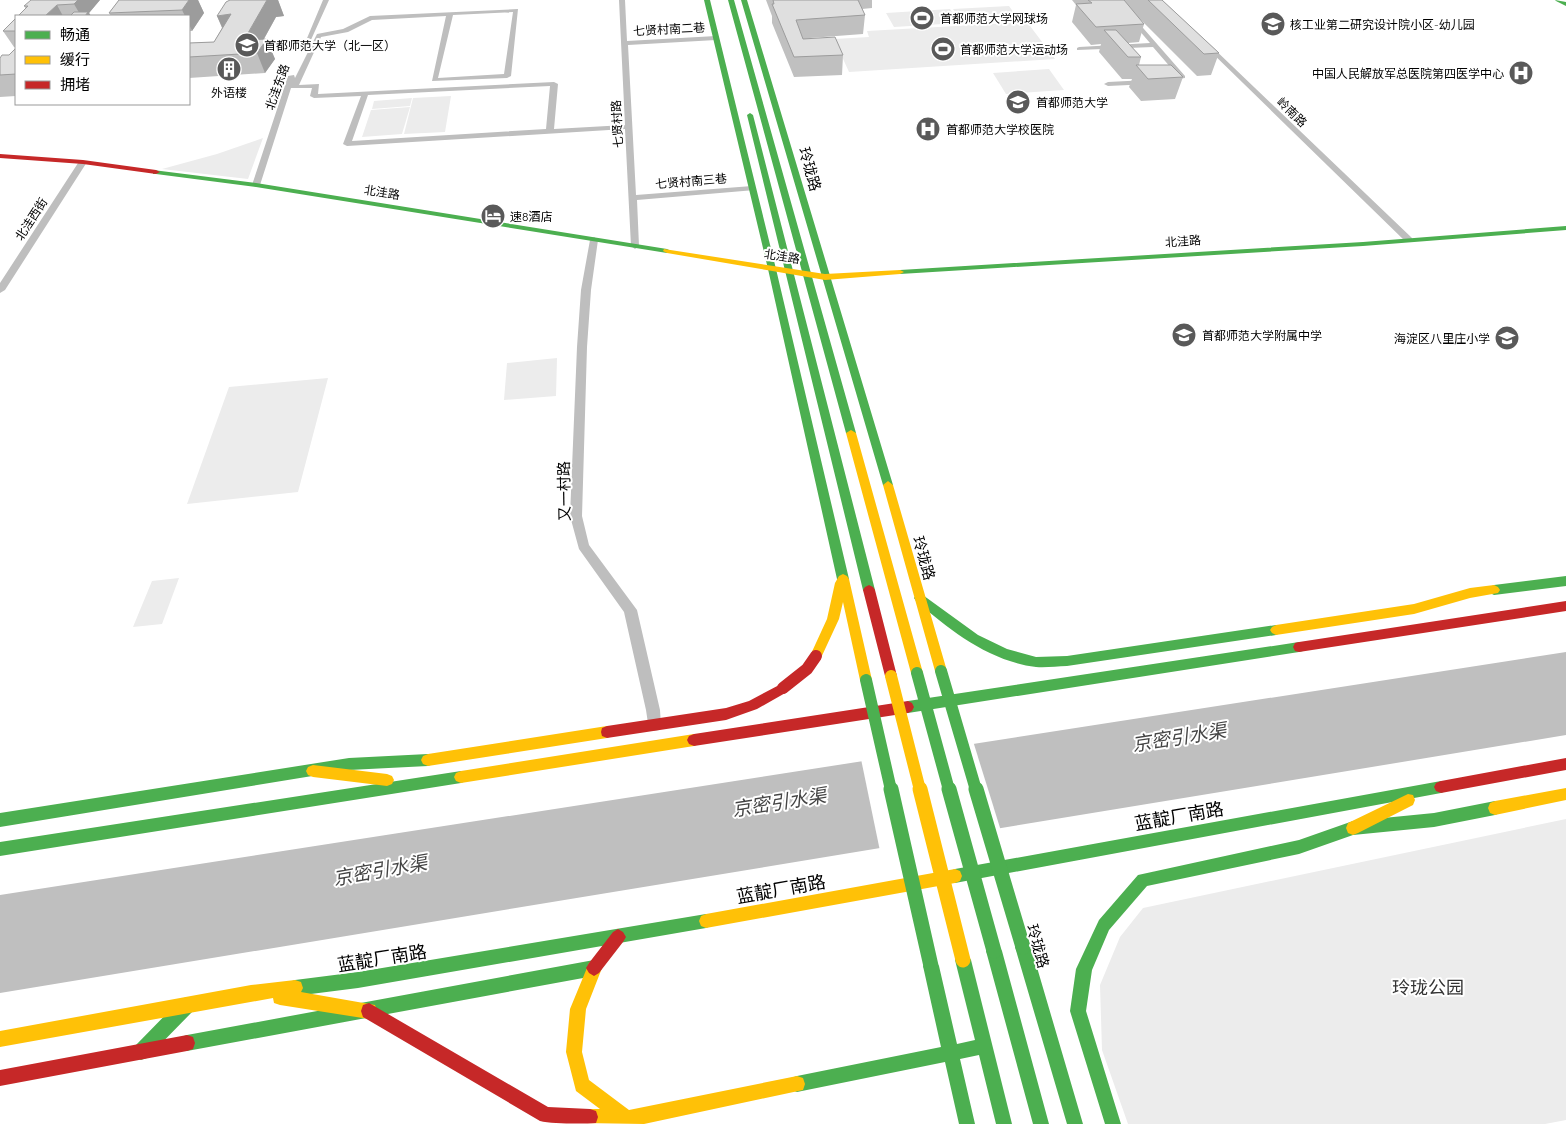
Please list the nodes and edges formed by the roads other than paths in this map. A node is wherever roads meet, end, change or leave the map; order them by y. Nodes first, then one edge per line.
1 (326, 0) edge
2 (622, 0) edge
3 (706, 0) edge
4 (721, 0) edge
5 (731, 0) edge
6 (744, 0) edge
7 (1110, 0) edge
8 (1558, 0) edge
9 (1566, 4) edge
10 (450, 14) junction
11 (716, 38) junction
12 (1202, 40) edge
13 (624, 43) junction
14 (1156, 45) junction
15 (1118, 47) junction
16 (1079, 49) dead end
17 (1124, 54) edge
18 (1143, 75) edge
19 (740, 77) dead end
20 (1149, 82) junction
21 (1108, 84) dead end
22 (365, 94) junction
23 (747, 106) dead end
24 (628, 127) junction
25 (550, 131) junction
26 (0, 156) edge
27 (83, 162) junction
28 (256, 185) junction
29 (752, 188) junction
30 (632, 198) junction
31 (1566, 228) edge
32 (594, 240) junction
33 (1409, 240) junction
34 (635, 246) junction
35 (772, 269) junction
36 (789, 271) junction
37 (806, 274) junction
38 (825, 277) junction
39 (0, 290) edge
40 (823, 406) junction
41 (846, 412) junction
42 (812, 444) junction
43 (881, 460) junction
44 (842, 578) junction
45 (1566, 581) edge
46 (919, 598) junction
47 (1566, 606) edge
48 (654, 725) junction
49 (1566, 764) edge
50 (313, 771) junction
51 (415, 783) junction
52 (1430, 788) junction
53 (1566, 794) edge
54 (0, 820) edge
55 (1353, 828) junction
56 (0, 849) edge
57 (618, 937) junction
58 (594, 968) junction
59 (251, 993) junction
60 (187, 1005) junction
61 (369, 1011) junction
62 (0, 1039) edge
63 (985, 1046) junction
64 (141, 1052) junction
65 (951, 1053) junction
66 (0, 1078) edge
67 (627, 1119) junction
68 (967, 1124) edge
69 (1004, 1124) edge
70 (1041, 1124) edge
71 (1075, 1124) edge
72 (1113, 1124) edge

1 - 28 street, 北洼东路
2 - 13 street, 七贤村路
3 - 11 main road
4 - 19 main road
5 - 37 main road, 玲珑路
6 - 38 main road, 玲珑路
7 - 14 street
8 - 9 main road
10 - 10 street
10 - 22 street
11 - 13 street, 七贤村南二巷
11 - 29 main road
12 - 33 street, 岭南路
13 - 24 street, 七贤村路
14 - 15 street
14 - 20 street
15 - 16 street
15 - 17 street
18 - 20 street
20 - 21 street
22 - 25 street
22 - 25 street
23 - 36 main road
24 - 25 street
24 - 30 street, 七贤村路
26 - 27 main road, 北洼路
27 - 28 main road, 北洼路
27 - 39 street, 北洼西街
28 - 32 main road, 北洼路
29 - 30 street, 七贤村南三巷
29 - 35 main road
30 - 34 street, 七贤村路
31 - 33 main road, 北洼路
32 - 34 main road, 北洼路
32 - 48 street, 又一村路
33 - 38 main road, 北洼路
34 - 35 main road, 北洼路
35 - 36 main road, 北洼路
35 - 42 main road
36 - 37 main road, 北洼路
36 - 40 main road
37 - 38 main road, 北洼路
37 - 41 main road, 玲珑路
38 - 43 main road, 玲珑路
40 - 42 main road
40 - 63 main road, bridge
41 - 43 main road
41 - 70 main road, 玲珑路, bridge
42 - 44 main road
43 - 46 main road, 玲珑路
44 - 48 main road, bridge
44 - 65 main road, bridge
45 - 46 main road
46 - 71 main road, 玲珑路, bridge
47 - 51 main road
48 - 50 main road
49 - 52 main road, 蓝靛厂南路
50 - 51 main road
50 - 54 main road
51 - 56 main road
52 - 55 main road
52 - 57 main road, 蓝靛厂南路
53 - 55 main road
55 - 72 main road
57 - 58 main road
57 - 59 main road, 蓝靛厂南路
58 - 61 main road
58 - 67 main road
59 - 60 main road, 蓝靛厂南路
59 - 61 main road
60 - 62 main road, 蓝靛厂南路
60 - 64 main road
61 - 64 main road
61 - 67 main road
63 - 65 main road
63 - 69 main road
64 - 66 main road
65 - 67 main road
65 - 68 main road

